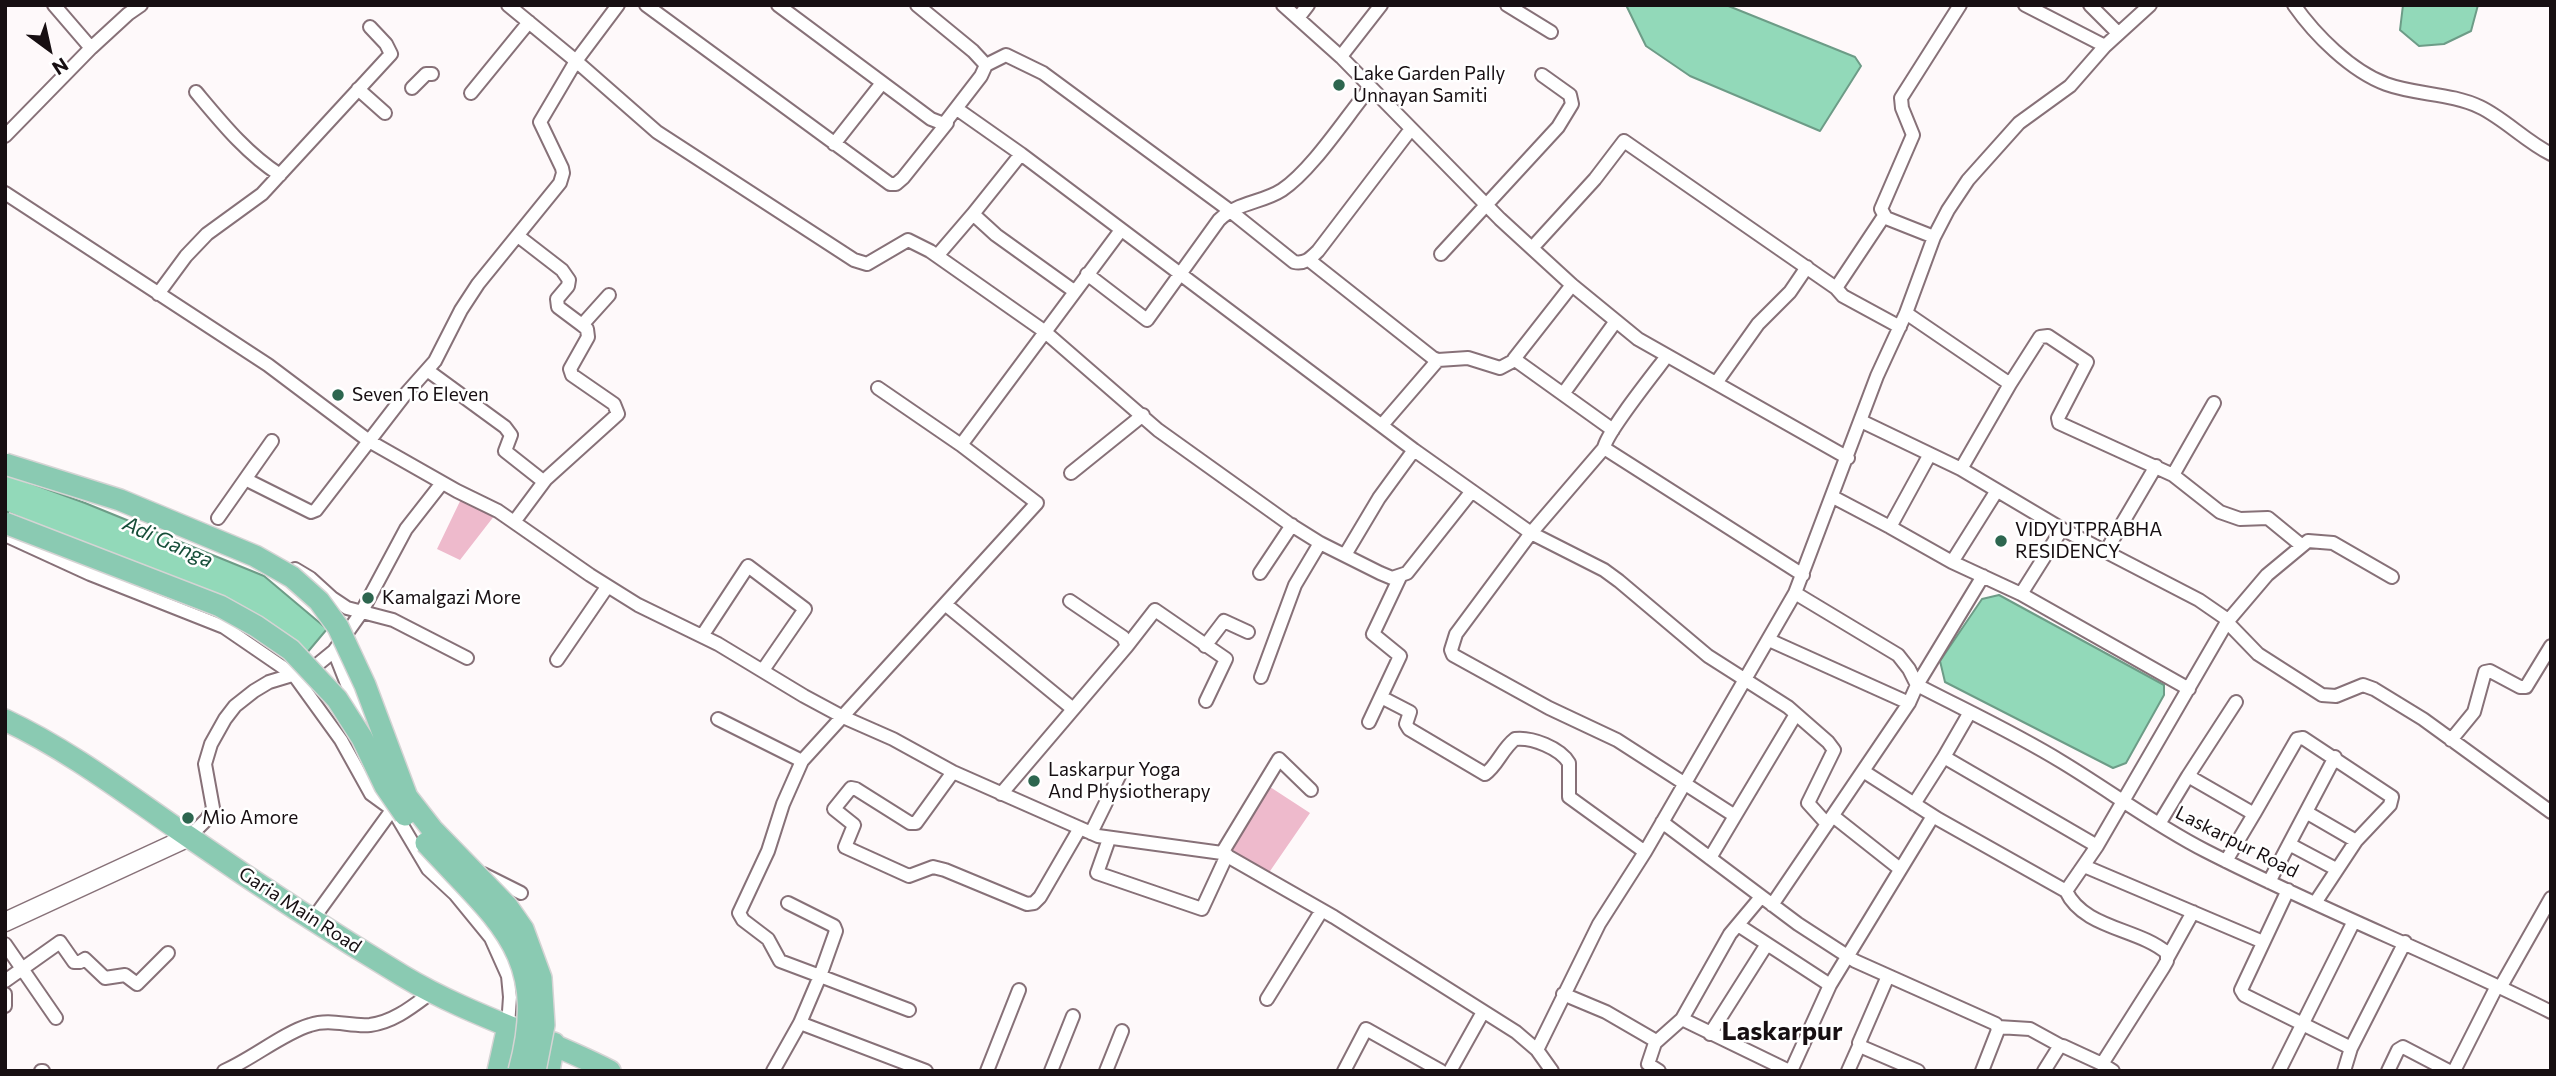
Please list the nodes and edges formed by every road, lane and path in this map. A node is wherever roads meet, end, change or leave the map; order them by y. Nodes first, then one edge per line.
1 (54, 5) edge
2 (508, 5) edge
3 (618, 5) edge
4 (646, 5) edge
5 (778, 5) edge
6 (917, 5) edge
7 (1283, 5) edge
8 (1308, 5) edge
9 (1381, 5) edge
10 (1507, 5) edge
11 (1960, 5) edge
12 (2025, 5) edge
13 (2090, 5) edge
14 (2150, 5) edge
15 (2294, 5) edge
16 (134, 7) edge
17 (1298, 18) junction
18 (529, 22) junction
19 (370, 27) dead end
20 (1551, 32) dead end
21 (2118, 33) junction
22 (2105, 46) junction
23 (90, 48) junction
24 (1341, 57) junction
25 (576, 61) junction
26 (986, 65) junction
27 (432, 74) dead end
28 (1542, 75) dead end
29 (882, 83) junction
30 (412, 88) dead end
31 (1370, 88) junction
32 (358, 89) junction
33 (196, 92) dead end
34 (471, 93) dead end
35 (957, 109) junction
36 (385, 113) dead end
37 (947, 123) junction
38 (1411, 129) junction
39 (5, 136) edge
40 (834, 144) junction
41 (1021, 154) junction
42 (2551, 154) edge
43 (280, 175) junction
44 (5, 193) edge
45 (1486, 205) junction
46 (1229, 210) junction
47 (973, 214) junction
48 (1884, 216) junction
49 (1121, 230) junction
50 (518, 236) junction
51 (1934, 237) junction
52 (1532, 248) junction
53 (1441, 254) dead end
54 (937, 256) junction
55 (1309, 260) junction
56 (1807, 267) junction
57 (1087, 274) junction
58 (1179, 275) junction
59 (1572, 285) junction
60 (1836, 288) junction
61 (1074, 291) junction
62 (158, 293) junction
63 (609, 295) dead end
64 (1906, 313) junction
65 (1616, 321) junction
66 (582, 324) junction
67 (1900, 327) junction
68 (1044, 331) junction
69 (1667, 356) junction
70 (1438, 360) junction
71 (1515, 360) junction
72 (427, 370) junction
73 (1716, 383) junction
74 (2010, 384) junction
75 (878, 388) dead end
76 (1563, 394) junction
77 (2214, 403) dead end
78 (1143, 415) junction
79 (1861, 421) junction
80 (1382, 425) junction
81 (1613, 430) junction
82 (272, 441) dead end
83 (369, 441) junction
84 (961, 445) junction
85 (1604, 448) junction
86 (1414, 450) junction
87 (1930, 454) junction
88 (5, 456) edge
89 (1848, 458) junction
90 (5, 464) edge
91 (2156, 466) junction
92 (1961, 469) junction
93 (1071, 473) dead end
94 (2173, 475) junction
95 (247, 480) junction
96 (543, 481) junction
97 (442, 483) junction
98 (1472, 491) junction
99 (1996, 492) junction
100 (1833, 497) junction
101 (218, 518) dead end
102 (514, 522) junction
103 (5, 523) edge
104 (1292, 525) junction
105 (1890, 527) junction
106 (2062, 529) junction
107 (1531, 533) junction
108 (5, 535) edge
109 (1320, 543) junction
110 (2301, 545) junction
111 (2106, 551) junction
112 (1345, 555) junction
113 (1952, 562) junction
114 (1260, 573) dead end
115 (1803, 575) junction
116 (1983, 576) junction
117 (1399, 577) junction
118 (2392, 577) dead end
119 (607, 586) junction
120 (1795, 593) junction
121 (2021, 594) junction
122 (1070, 601) dead end
123 (946, 604) junction
124 (361, 613) junction
125 (2228, 621) junction
126 (1248, 632) dead end
127 (702, 636) junction
128 (1769, 640) junction
129 (1127, 646) junction
130 (1205, 646) junction
131 (2551, 646) edge
132 (334, 651) junction
133 (467, 657) dead end
134 (557, 660) dead end
135 (763, 670) junction
136 (294, 675) junction
137 (1261, 677) dead end
138 (1746, 679) junction
139 (1917, 685) junction
140 (2189, 690) junction
141 (1381, 697) junction
142 (1206, 701) dead end
143 (2236, 702) dead end
144 (1909, 703) junction
145 (1073, 709) junction
146 (1970, 712) junction
147 (1796, 714) junction
148 (843, 717) junction
149 (718, 719) dead end
150 (5, 720) edge
151 (1369, 722) dead end
152 (2451, 740) junction
153 (1944, 757) junction
154 (2334, 757) junction
155 (802, 761) junction
156 (1863, 771) junction
157 (953, 772) junction
158 (1120, 774) dead end
159 (2188, 776) junction
160 (1685, 783) junction
161 (407, 786) dead end
162 (1311, 790) dead end
163 (1001, 793) junction
164 (2122, 802) junction
165 (1914, 804) junction
166 (393, 810) junction
167 (2306, 812) junction
168 (2551, 813) edge
169 (2254, 814) junction
170 (1735, 816) junction
171 (1933, 816) junction
172 (1830, 820) junction
173 (1662, 822) junction
174 (2159, 824) junction
175 (382, 825) junction
176 (1085, 831) junction
177 (189, 837) junction
178 (411, 839) junction
179 (1110, 839) junction
180 (2356, 841) junction
181 (2289, 844) junction
182 (2097, 846) junction
183 (1645, 852) junction
184 (1224, 854) junction
185 (1710, 858) junction
186 (2226, 860) junction
187 (2084, 866) junction
188 (1900, 869) junction
189 (2336, 869) junction
190 (2269, 882) junction
191 (2287, 890) junction
192 (2066, 891) junction
193 (521, 893) dead end
194 (2551, 898) edge
195 (1767, 901) junction
196 (788, 903) dead end
197 (2315, 903) junction
198 (1322, 910) junction
199 (2193, 912) junction
200 (313, 919) junction
201 (2354, 921) junction
202 (5, 922) edge
203 (1738, 925) junction
204 (2263, 942) junction
205 (2405, 942) junction
206 (5, 944) edge
207 (1767, 944) junction
208 (168, 953) dead end
209 (1847, 957) junction
210 (2168, 957) junction
211 (23, 970) junction
212 (820, 976) junction
213 (1888, 976) junction
214 (5, 981) edge
215 (1830, 985) junction
216 (2499, 987) junction
217 (1019, 990) dead end
218 (432, 992) junction
219 (5, 994) edge
220 (1563, 994) junction
221 (1267, 999) dead end
222 (5, 1006) edge
223 (909, 1010) dead end
224 (1483, 1012) junction
225 (2551, 1012) edge
226 (1073, 1016) dead end
227 (56, 1018) dead end
228 (1682, 1019) junction
229 (800, 1023) junction
230 (2303, 1024) junction
231 (508, 1027) junction
232 (1998, 1027) junction
233 (1122, 1031) dead end
234 (1710, 1034) junction
235 (1656, 1041) junction
236 (554, 1043) junction
237 (1860, 1044) junction
238 (2061, 1046) junction
239 (2351, 1048) junction
240 (1537, 1050) junction
241 (2108, 1067) edge
242 (1656, 1070) edge
243 (224, 1071) edge
244 (498, 1071) edge
245 (519, 1071) edge
246 (535, 1071) edge
247 (549, 1071) edge
248 (610, 1071) edge
249 (773, 1071) edge
250 (926, 1071) edge
251 (987, 1071) edge
252 (1051, 1071) edge
253 (1106, 1071) edge
254 (1344, 1071) edge
255 (1441, 1071) edge
256 (1450, 1071) edge
257 (1552, 1071) edge
258 (1790, 1071) edge
259 (1848, 1071) edge
260 (1917, 1071) edge
261 (1982, 1071) edge
262 (2044, 1071) edge
263 (2279, 1071) edge
264 (2344, 1071) edge
265 (2388, 1071) edge
266 (2449, 1071) edge
267 (2455, 1071) edge

1 - 23 street
2 - 18 street
3 - 25 street
4 - 40 street
5 - 29 street
6 - 26 street
7 - 17 street
8 - 17 street
9 - 24 street
10 - 20 street
11 - 48 street
12 - 22 street
13 - 21 street
14 - 21 street
15 - 42 street
16 - 23 street
17 - 24 street
18 - 25 street
18 - 34 street
19 - 32 street
21 - 22 street
22 - 51 street
23 - 39 street
24 - 31 street
25 - 50 street
25 - 54 street
26 - 35 street
26 - 46 street
27 - 30 street
28 - 45 street
29 - 37 street
29 - 40 street
31 - 38 street
31 - 46 street
32 - 36 street
32 - 43 street
33 - 43 street
35 - 37 street
35 - 41 street
37 - 40 street
38 - 45 street
38 - 55 street
41 - 47 street
41 - 49 street
43 - 62 street
44 - 62 street
45 - 52 street
45 - 53 street
46 - 55 street
46 - 58 street
47 - 54 street
47 - 61 street
48 - 51 street
48 - 60 street
49 - 57 street
49 - 58 street
50 - 66 street
50 - 72 street
51 - 64 street
52 - 56 street
52 - 59 street
54 - 68 street
55 - 70 street
56 - 60 street
56 - 73 street
57 - 58 street
57 - 61 street
58 - 80 street
59 - 65 street
59 - 71 street
60 - 67 street
61 - 68 street
62 - 83 street
63 - 66 street
64 - 67 street
64 - 74 street
65 - 69 street
65 - 76 street
66 - 96 street
67 - 79 street
68 - 78 street
68 - 84 street
69 - 73 street
69 - 81 street
70 - 71 street
70 - 80 street
71 - 76 street
72 - 83 street
72 - 96 street
73 - 89 street
74 - 91 street
74 - 92 street
75 - 84 street
76 - 81 street
77 - 94 street
78 - 93 street
78 - 104 street
79 - 87 street
79 - 89 street
80 - 86 street
81 - 85 street
82 - 95 street
83 - 95 street
83 - 97 street
84 - 123 street
85 - 107 street
85 - 115 street
86 - 98 street
86 - 112 street
87 - 92 street
87 - 105 street
88 - 124 street
89 - 100 street
90 - 246 main road, bridge
91 - 94 street
91 - 111 street
92 - 99 street
94 - 110 street
95 - 101 street
96 - 102 street
97 - 102 street
97 - 124 street
98 - 107 street
98 - 117 street
99 - 106 street
99 - 113 street
100 - 105 street
100 - 115 street
102 - 119 street
103 - 245 main road, bridge
104 - 109 street
104 - 114 street
105 - 113 street
106 - 111 street
106 - 121 street
107 - 138 street
107 - 160 street
108 - 136 street
109 - 112 street
109 - 137 street
110 - 118 street
110 - 125 street
111 - 125 street
112 - 117 street
113 - 116 street
115 - 120 street
116 - 121 street
116 - 139 street
117 - 141 street
119 - 127 street
119 - 134 street
120 - 128 street
120 - 139 street
121 - 140 street
122 - 129 street
123 - 145 street
123 - 148 street
124 - 132 street
124 - 133 street
125 - 140 street
125 - 152 street
126 - 130 street
127 - 135 street
127 - 135 street
128 - 138 street
128 - 144 street
129 - 130 street
129 - 145 street
130 - 142 street
131 - 152 street
132 - 136 street
132 - 166 street
135 - 148 street
136 - 166 street
136 - 177 street
138 - 147 street
138 - 160 street
139 - 144 street
139 - 146 street, Laskarpur Road
140 - 164 street
141 - 151 street
141 - 183 street
143 - 159 street
144 - 156 street
145 - 163 street
146 - 153 street
146 - 164 street, Laskarpur Road
147 - 170 street
147 - 172 street
148 - 155 street
148 - 157 street
149 - 155 street
150 - 177 main road, Garia Main Road
152 - 168 street
153 - 165 street
153 - 182 street
154 - 167 street
154 - 169 street
154 - 180 street
155 - 212 street
156 - 165 street
156 - 172 street
157 - 163 street
157 - 176 street
158 - 176 street
159 - 169 street
159 - 174 street
160 - 170 street
160 - 173 street
161 - 166 street
162 - 184 street
163 - 176 street
164 - 174 street, Laskarpur Road
164 - 182 street
165 - 171 street
166 - 175 street
166 - 178 street
167 - 180 street
167 - 181 street
169 - 186 street
170 - 185 street
171 - 188 street
171 - 192 street
172 - 188 street
172 - 195 street
173 - 183 street
173 - 185 street
174 - 186 street, Laskarpur Road
175 - 178 street
175 - 200 street
176 - 179 street
177 - 200 main road, Garia Main Road
177 - 202 main road
178 - 193 street
178 - 231 street
179 - 184 street
179 - 184 street
180 - 189 street
181 - 189 street
181 - 190 street
182 - 187 street
183 - 220 street
184 - 198 street
185 - 195 street
186 - 190 street, Laskarpur Road
187 - 192 street
187 - 199 street
188 - 209 street
189 - 197 street
190 - 191 street, Laskarpur Road
191 - 197 street, Laskarpur Road
191 - 204 street
192 - 210 street
194 - 216 street
195 - 203 street
195 - 209 street
196 - 212 street
197 - 201 street, Laskarpur Road
198 - 221 street
198 - 224 street
199 - 204 street
199 - 210 street
200 - 218 main road, Garia Main Road
201 - 205 street, Laskarpur Road
201 - 230 street
203 - 207 street
203 - 228 street
204 - 230 street
205 - 216 street, Laskarpur Road
205 - 239 street
206 - 211 street
207 - 215 street
207 - 234 street
208 - 211 street
209 - 213 street
209 - 215 street
210 - 241 street
211 - 214 street
211 - 227 street
212 - 223 street
212 - 229 street
213 - 232 street
213 - 237 street
215 - 258 street
216 - 225 street, Laskarpur Road
216 - 267 street
217 - 251 street
218 - 231 main road, Garia Main Road
218 - 243 street
219 - 222 street
220 - 235 street
220 - 240 street
224 - 240 street
224 - 256 street
226 - 252 street
228 - 234 street
228 - 235 street
229 - 249 street
229 - 250 street
230 - 239 street
230 - 263 street
231 - 236 main road, Garia Main Road
231 - 244 main road
232 - 238 street
232 - 261 street
233 - 253 street
234 - 258 street
235 - 242 street
236 - 247 main road
236 - 248 main road, Garia Main Road
237 - 259 street
237 - 260 street
238 - 241 street
238 - 262 street
239 - 264 street
240 - 257 street
254 - 255 street
265 - 266 street

